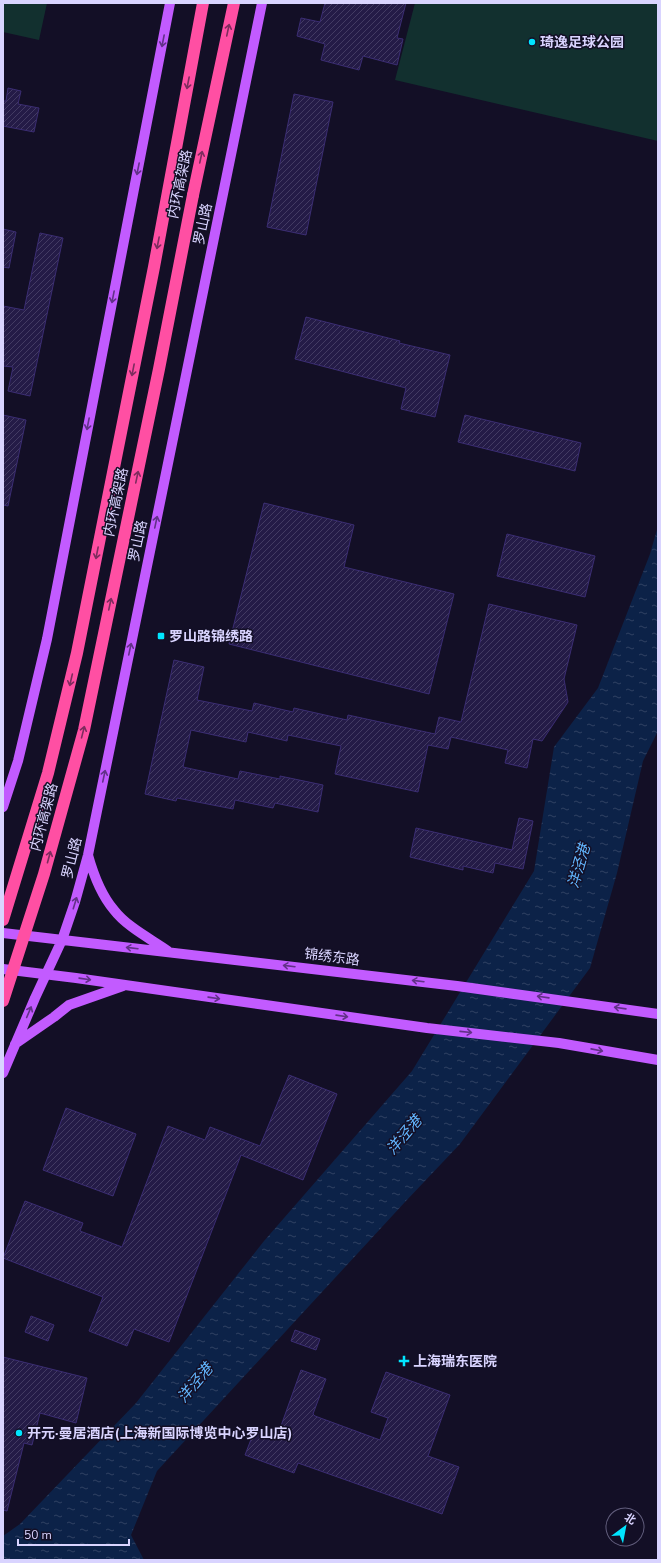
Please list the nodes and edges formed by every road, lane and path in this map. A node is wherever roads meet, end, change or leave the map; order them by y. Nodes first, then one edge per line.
1 (170, 3) edge
2 (203, 3) edge
3 (234, 3) edge
4 (262, 3) edge
5 (3, 807) edge
6 (88, 855) junction
7 (3, 920) edge
8 (3, 933) edge
9 (62, 940) junction
10 (170, 952) junction
11 (3, 969) edge
12 (46, 975) junction
13 (126, 985) junction
14 (3, 1001) edge
15 (658, 1014) edge
16 (15, 1044) junction
17 (658, 1060) edge
18 (3, 1073) edge

1 -> 5 main road
2 -> 7 highway, 内环高架路
14 -> 3 highway, 内环高架路, bridge
6 -> 4 main road, 罗山路
9 -> 6 main road, 罗山路
6 - 10 main road
8 - 9 main road, 锦绣东路
10 -> 9 main road, 锦绣东路
9 - 12 main road, 罗山路
15 -> 10 main road, 锦绣东路
11 - 12 main road
12 -> 13 main road
16 -> 12 main road, 罗山路
13 - 16 main road
13 -> 17 main road
16 - 18 main road, 罗山路

